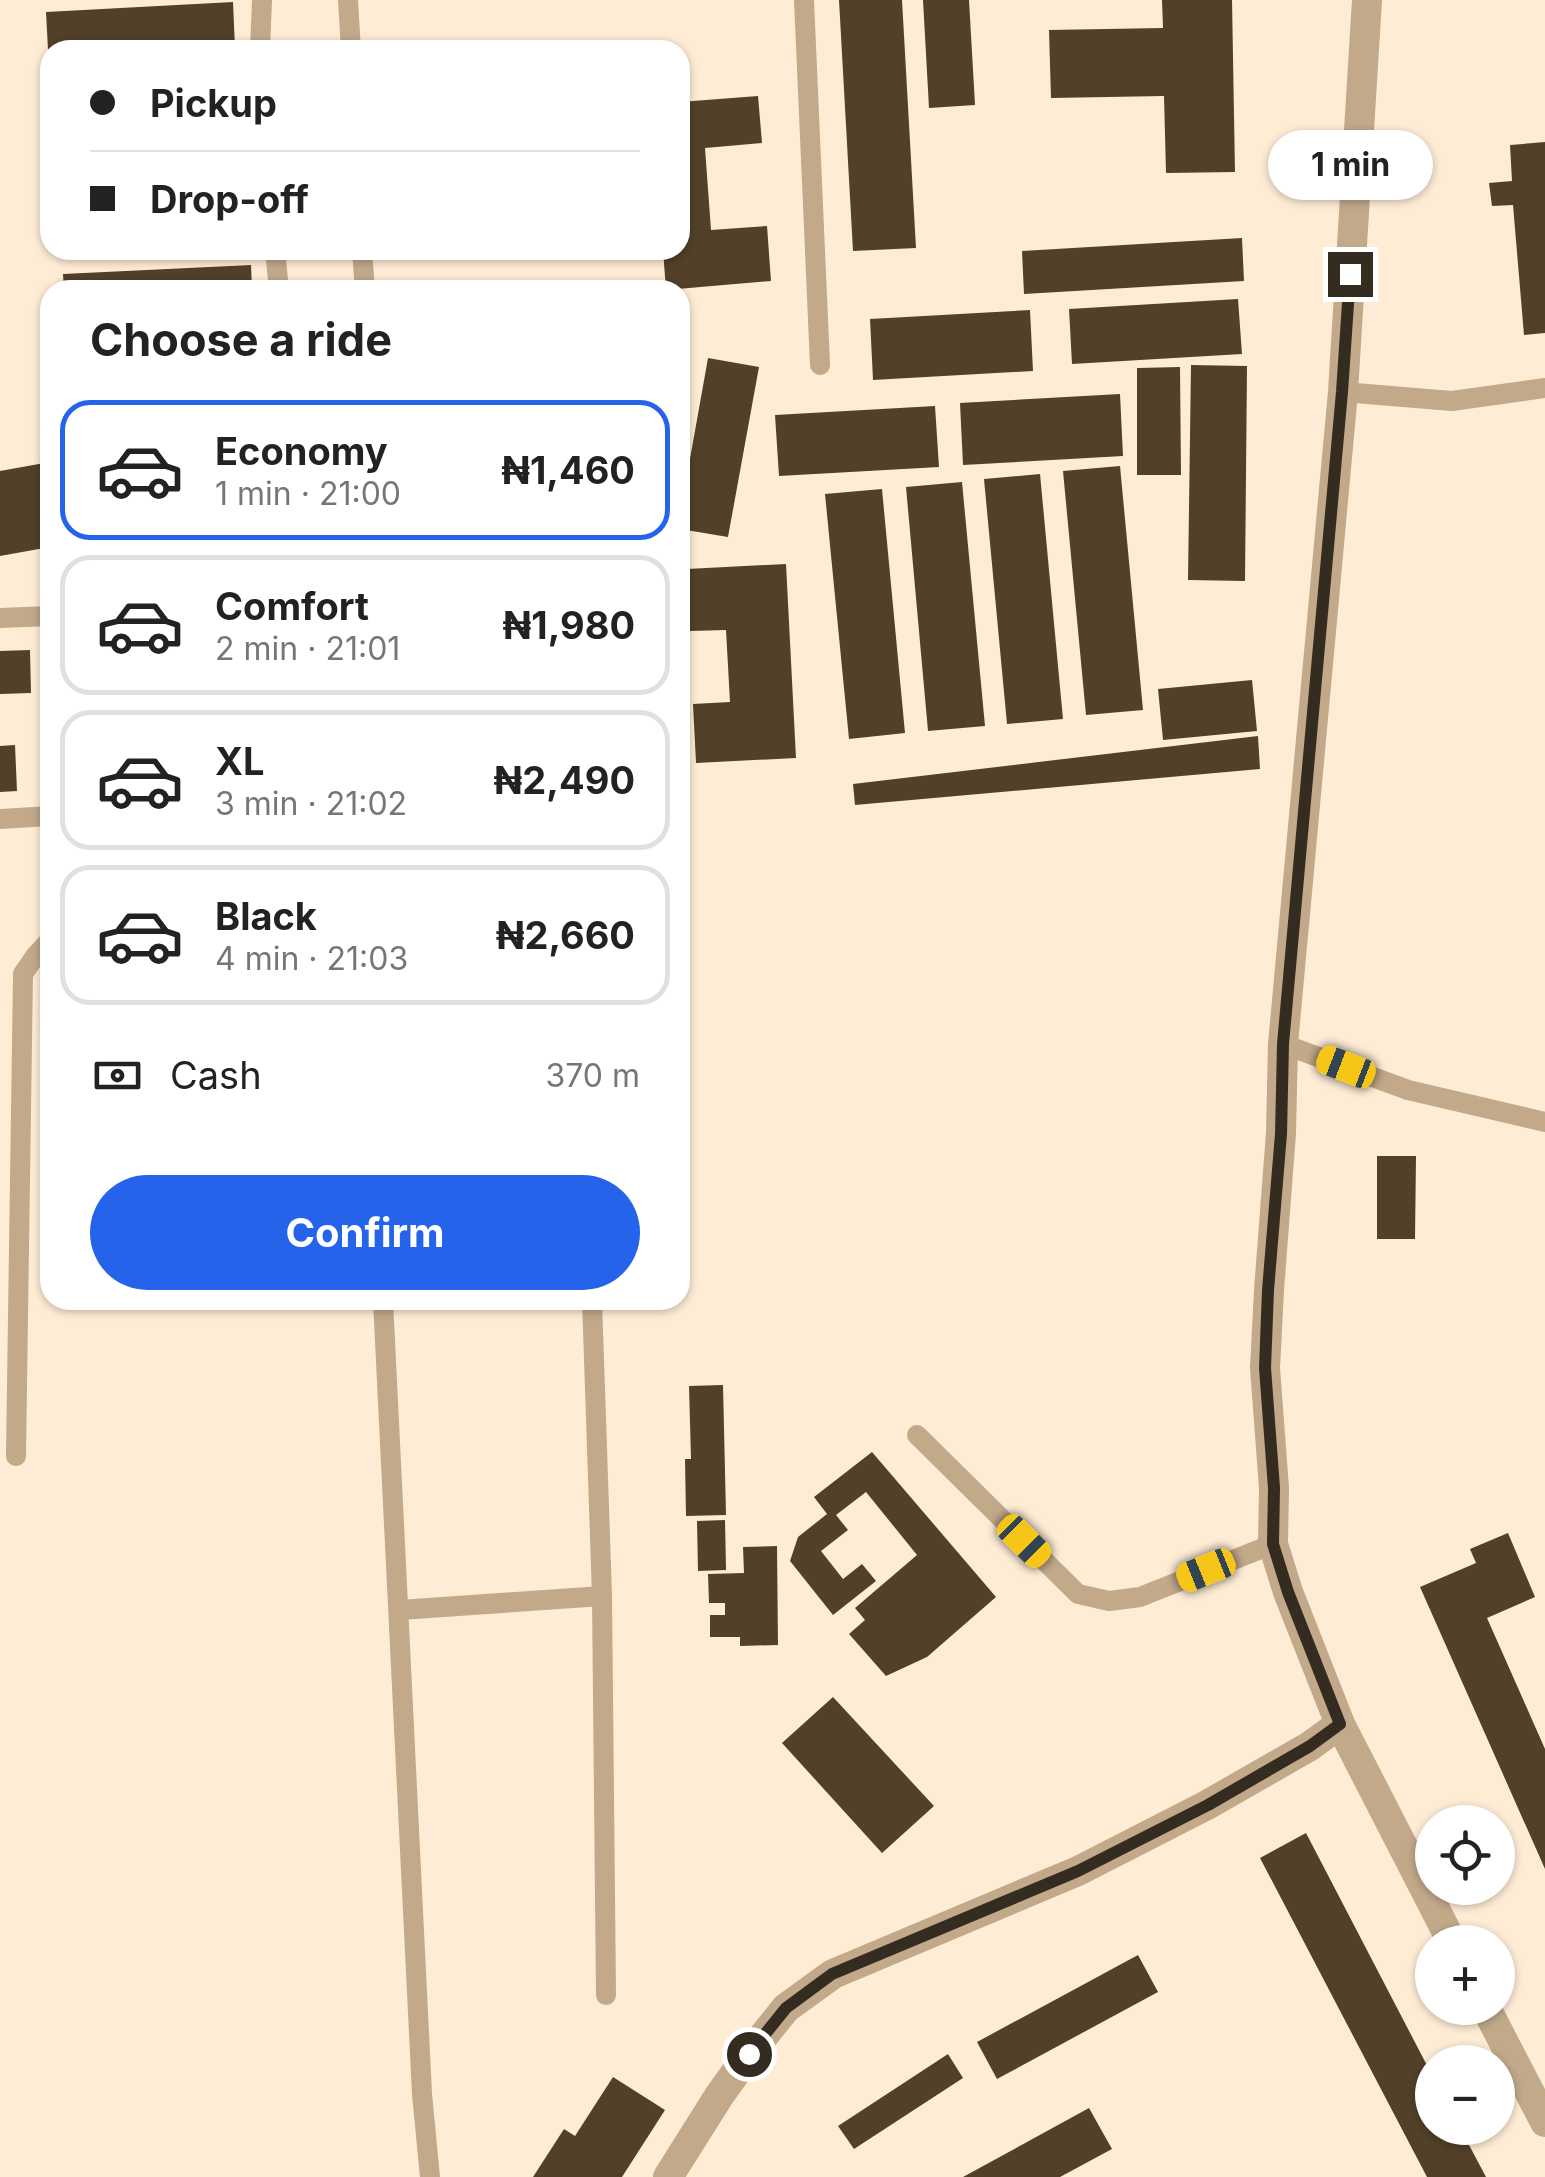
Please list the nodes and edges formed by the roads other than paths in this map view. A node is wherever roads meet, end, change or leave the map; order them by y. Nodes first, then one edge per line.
1 (262, 0) edge
2 (348, 0) edge
3 (804, 0) edge
4 (1367, 0) edge
5 (260, 40) edge
6 (350, 40) edge
7 (820, 366) dead end
8 (1545, 388) edge
9 (1342, 392) junction
10 (40, 616) edge
11 (0, 618) edge
12 (40, 817) edge
13 (0, 820) edge
14 (40, 951) edge
15 (1283, 1044) junction
16 (1545, 1122) edge
17 (385, 1310) edge
18 (592, 1310) edge
19 (917, 1435) dead end
20 (16, 1456) dead end
21 (1273, 1544) junction
22 (602, 1596) junction
23 (400, 1610) junction
24 (1340, 1724) junction
25 (1443, 1925) edge
26 (606, 1995) dead end
27 (1495, 2025) edge
28 (1545, 2122) edge
29 (430, 2177) edge
30 (668, 2177) edge

1 - 5 lane
2 - 6 lane
3 - 7 lane
4 - 9 street
8 - 9 lane
9 - 15 street
10 - 11 lane
12 - 13 lane
14 - 20 lane
15 - 16 lane
15 - 21 street
17 - 23 lane
18 - 22 lane
19 - 21 lane
21 - 24 street
22 - 23 lane
22 - 26 lane
23 - 29 lane
24 - 25 street
24 - 30 street
27 - 28 street

